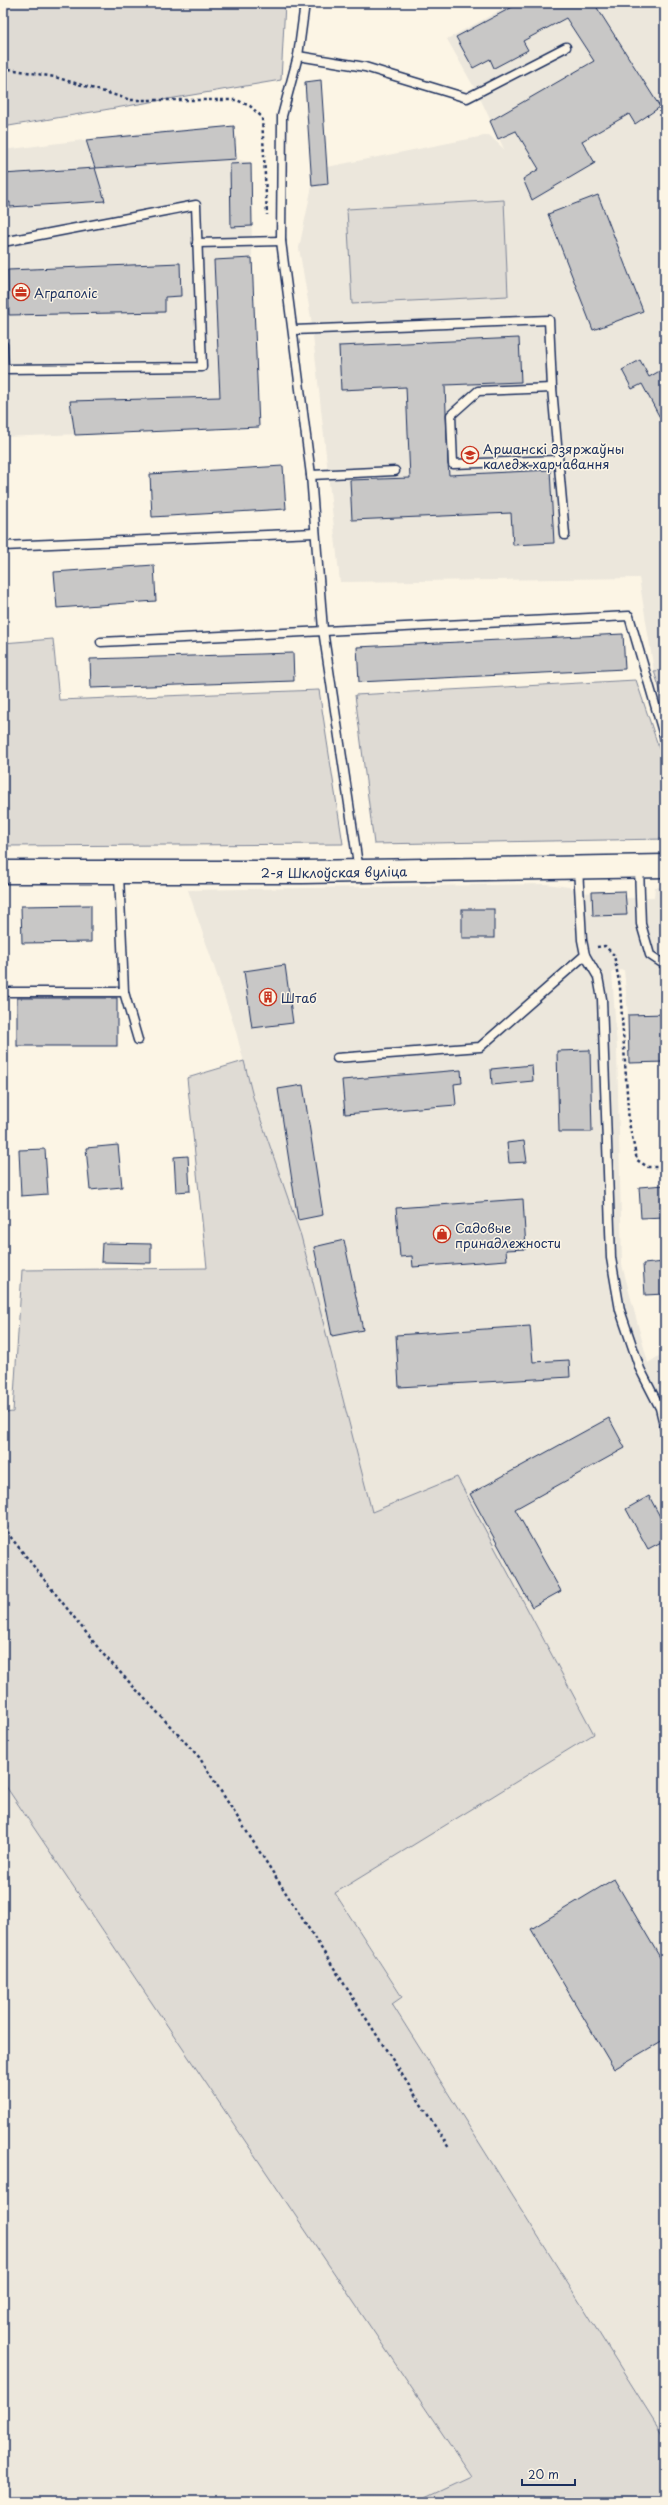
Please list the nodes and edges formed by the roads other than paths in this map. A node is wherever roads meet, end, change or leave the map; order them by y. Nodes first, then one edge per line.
1 (305, 3) edge
2 (566, 47) dead end
3 (298, 56) junction
4 (279, 240) junction
5 (3, 242) edge
6 (197, 243) junction
7 (294, 330) junction
8 (3, 345) edge
9 (552, 388) junction
10 (558, 460) junction
11 (395, 471) dead end
12 (311, 475) junction
13 (315, 533) junction
14 (565, 535) dead end
15 (3, 546) edge
16 (324, 630) junction
17 (101, 642) dead end
18 (665, 739) edge
19 (665, 866) edge
20 (639, 867) junction
21 (578, 868) junction
22 (3, 872) edge
23 (359, 872) junction
24 (119, 873) junction
25 (585, 955) junction
26 (665, 965) edge
27 (10, 992) dead end
28 (124, 992) junction
29 (138, 1040) dead end
30 (337, 1058) dead end
31 (665, 1429) edge

1 - 3 lane
2 - 3 lane
3 - 4 lane
4 - 6 lane
4 - 7 lane
5 - 6 lane
6 - 8 lane
7 - 9 lane
7 - 12 lane
9 - 10 lane
9 - 10 lane
10 - 14 lane
11 - 12 lane
12 - 13 lane
13 - 15 lane
13 - 16 lane
16 - 17 lane
16 - 18 lane
16 - 23 lane
19 - 20 street, 2-я Шклоўская вуліца
20 - 21 street, 2-я Шклоўская вуліца
20 - 26 lane
21 - 23 street, 2-я Шклоўская вуліца
21 - 25 lane
22 - 24 street, 2-я Шклоўская вуліца
23 - 24 street, 2-я Шклоўская вуліца
24 - 28 lane
25 - 30 lane
25 - 31 lane
27 - 28 lane
28 - 29 lane

